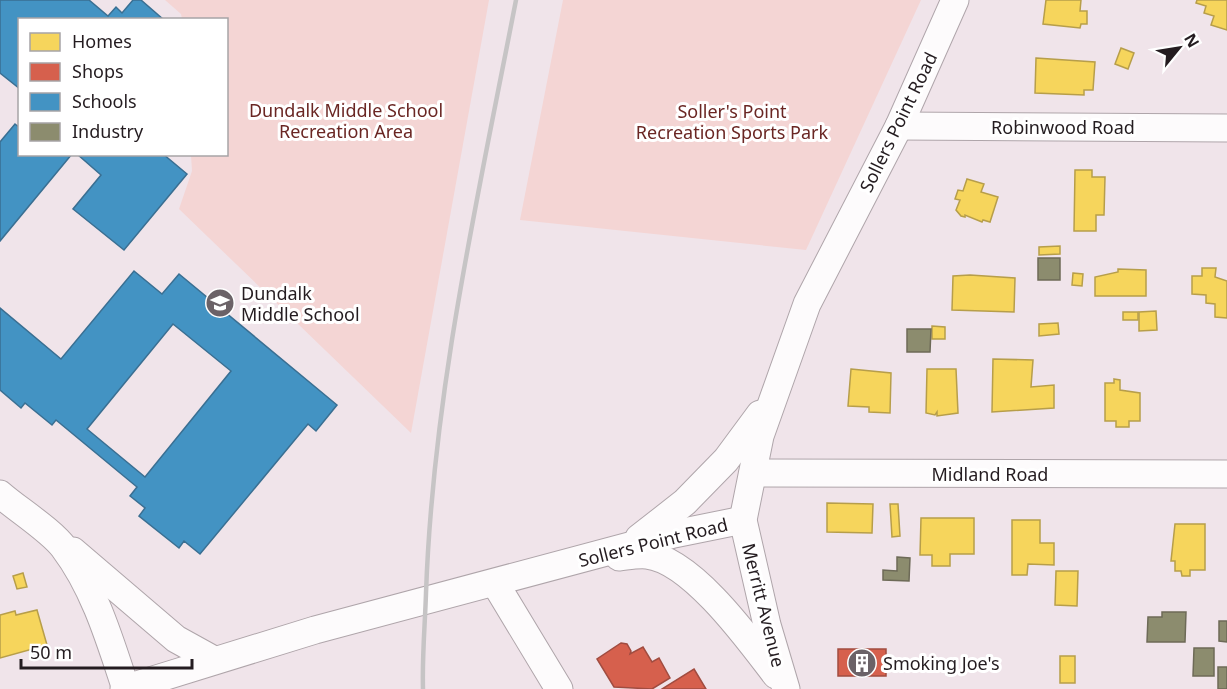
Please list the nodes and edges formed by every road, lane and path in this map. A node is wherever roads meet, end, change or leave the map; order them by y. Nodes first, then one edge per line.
1 (955, 0) edge
2 (899, 126) junction
3 (1227, 128) edge
4 (772, 398) junction
5 (753, 473) junction
6 (1227, 474) edge
7 (0, 494) edge
8 (743, 520) junction
9 (628, 546) junction
10 (63, 547) junction
11 (585, 558) junction
12 (495, 583) junction
13 (214, 660) junction
14 (125, 689) edge
15 (559, 689) edge
16 (786, 689) edge

1 - 2 street, Sollers Point Road
2 - 3 street, Robinwood Road
2 - 4 street, Sollers Point Road
4 - 5 street, Sollers Point Road
4 - 9 street
5 - 6 street, Midland Road
5 - 8 street, Sollers Point Road
7 - 10 street
8 - 9 street, Sollers Point Road
8 - 16 street, Merritt Avenue
9 - 11 street, Sollers Point Road
10 - 13 street
10 - 14 street
11 - 12 street, Sollers Point Road
11 - 16 street
12 - 13 street, Sollers Point Road
12 - 15 street
13 - 14 street, Sollers Point Road

